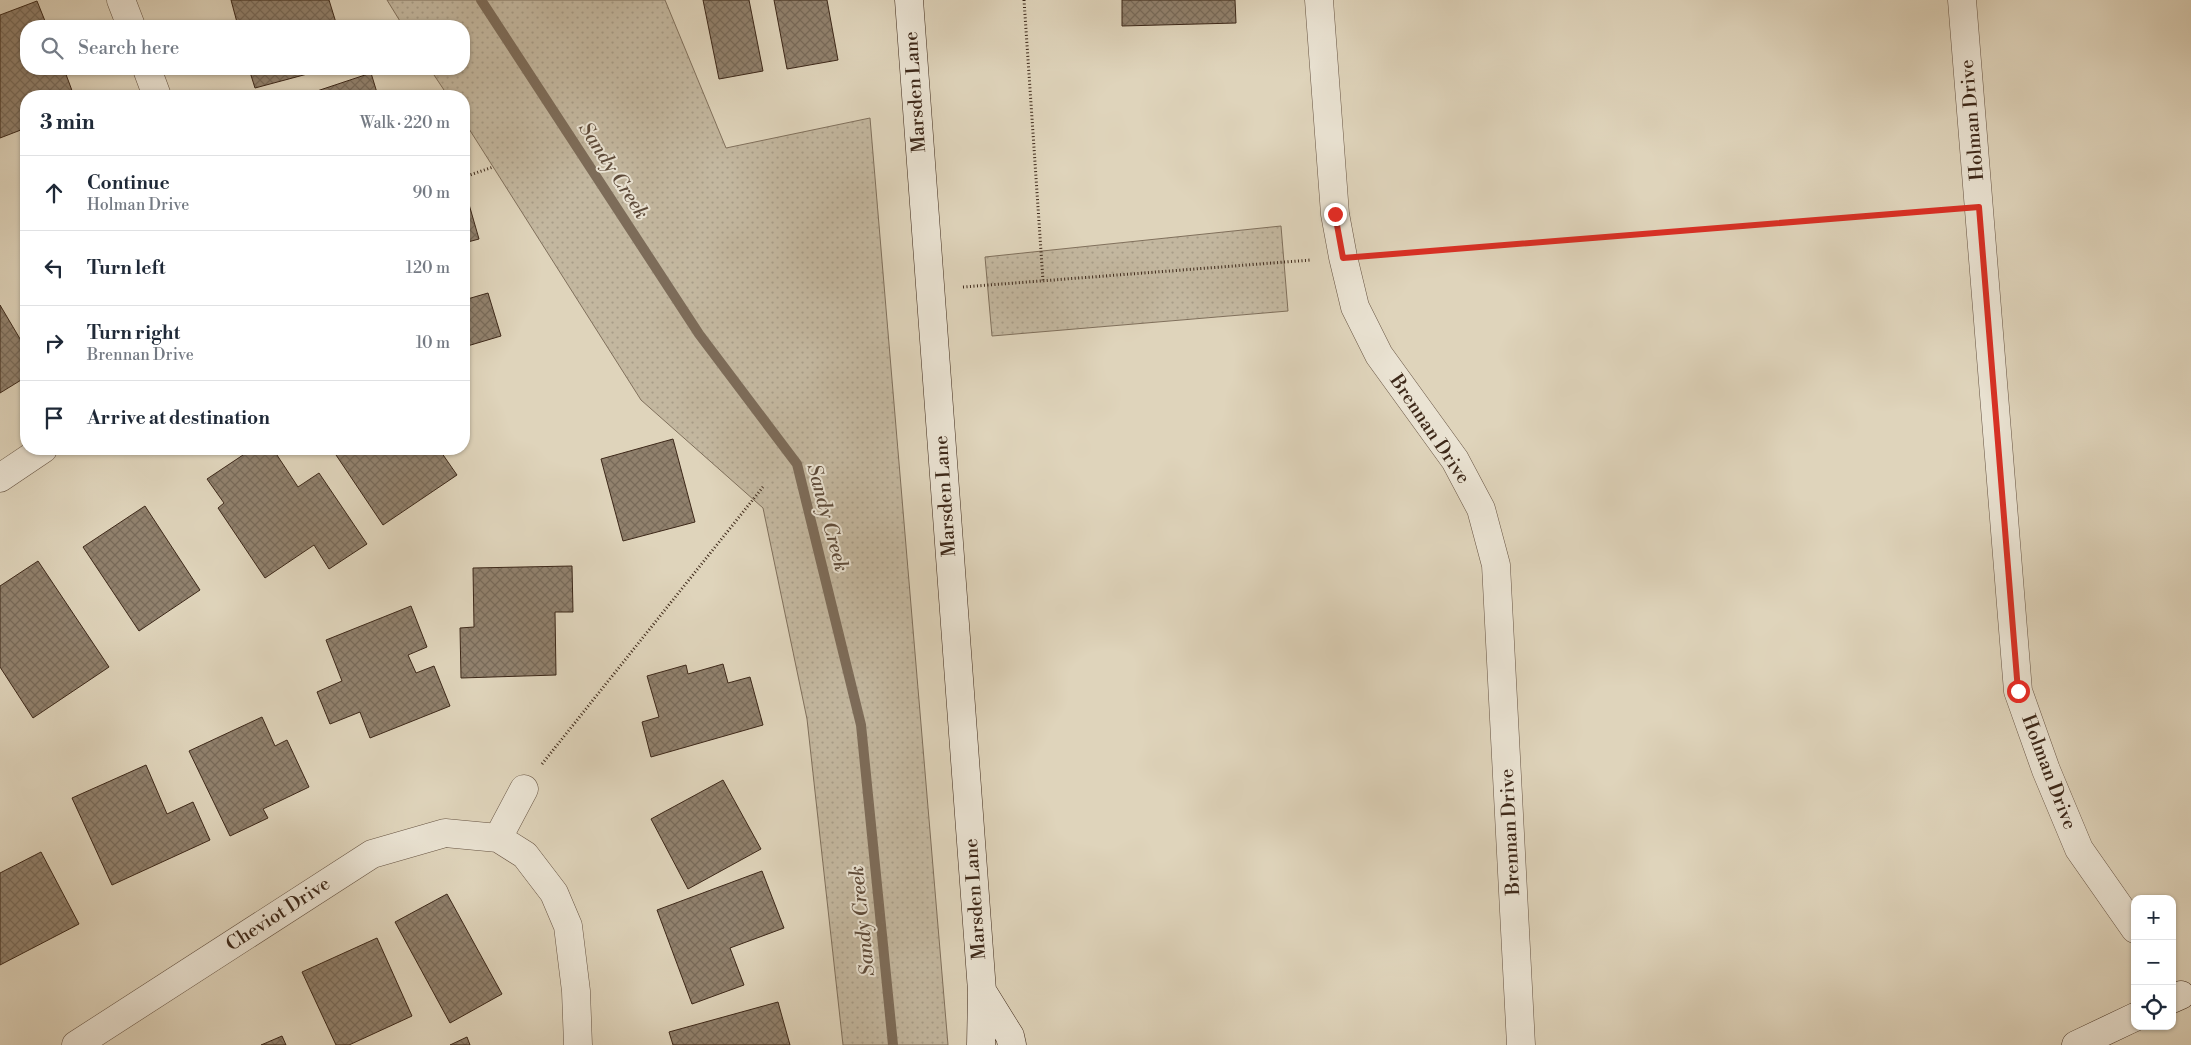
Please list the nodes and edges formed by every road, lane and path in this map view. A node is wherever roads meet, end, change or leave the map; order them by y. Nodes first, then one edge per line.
1 (121, 0) edge
2 (909, 0) edge
3 (1024, 0) edge
4 (1319, 0) edge
5 (1962, 0) edge
6 (129, 20) edge
7 (149, 75) edge
8 (155, 90) edge
9 (493, 168) dead end
10 (470, 175) edge
11 (1979, 207) junction
12 (1343, 258) junction
13 (1043, 281) junction
14 (930, 290) junction
15 (34, 455) edge
16 (0, 478) edge
17 (763, 487) dead end
18 (524, 790) joint
19 (498, 838) junction
20 (2131, 923) edge
21 (982, 991) junction
22 (2131, 1019) edge
23 (76, 1045) edge
24 (578, 1045) edge
25 (981, 1045) edge
26 (1012, 1045) edge
27 (1521, 1045) edge
28 (2076, 1045) edge

1 - 6 street
2 - 14 street, Marsden Lane
3 - 13 path
4 - 12 street, Brennan Drive
5 - 11 street, Holman Drive
7 - 8 street
9 - 10 path
11 - 12 path
11 - 20 street, Holman Drive
12 - 13 path
12 - 27 street, Brennan Drive
13 - 14 path
14 - 21 street, Marsden Lane
15 - 16 street
17 - 18 path
18 - 19 street
19 - 23 street, Cheviot Drive
19 - 24 street, Cheviot Drive
21 - 25 street, Marsden Lane
21 - 26 street, Marsden Lane
22 - 28 street

